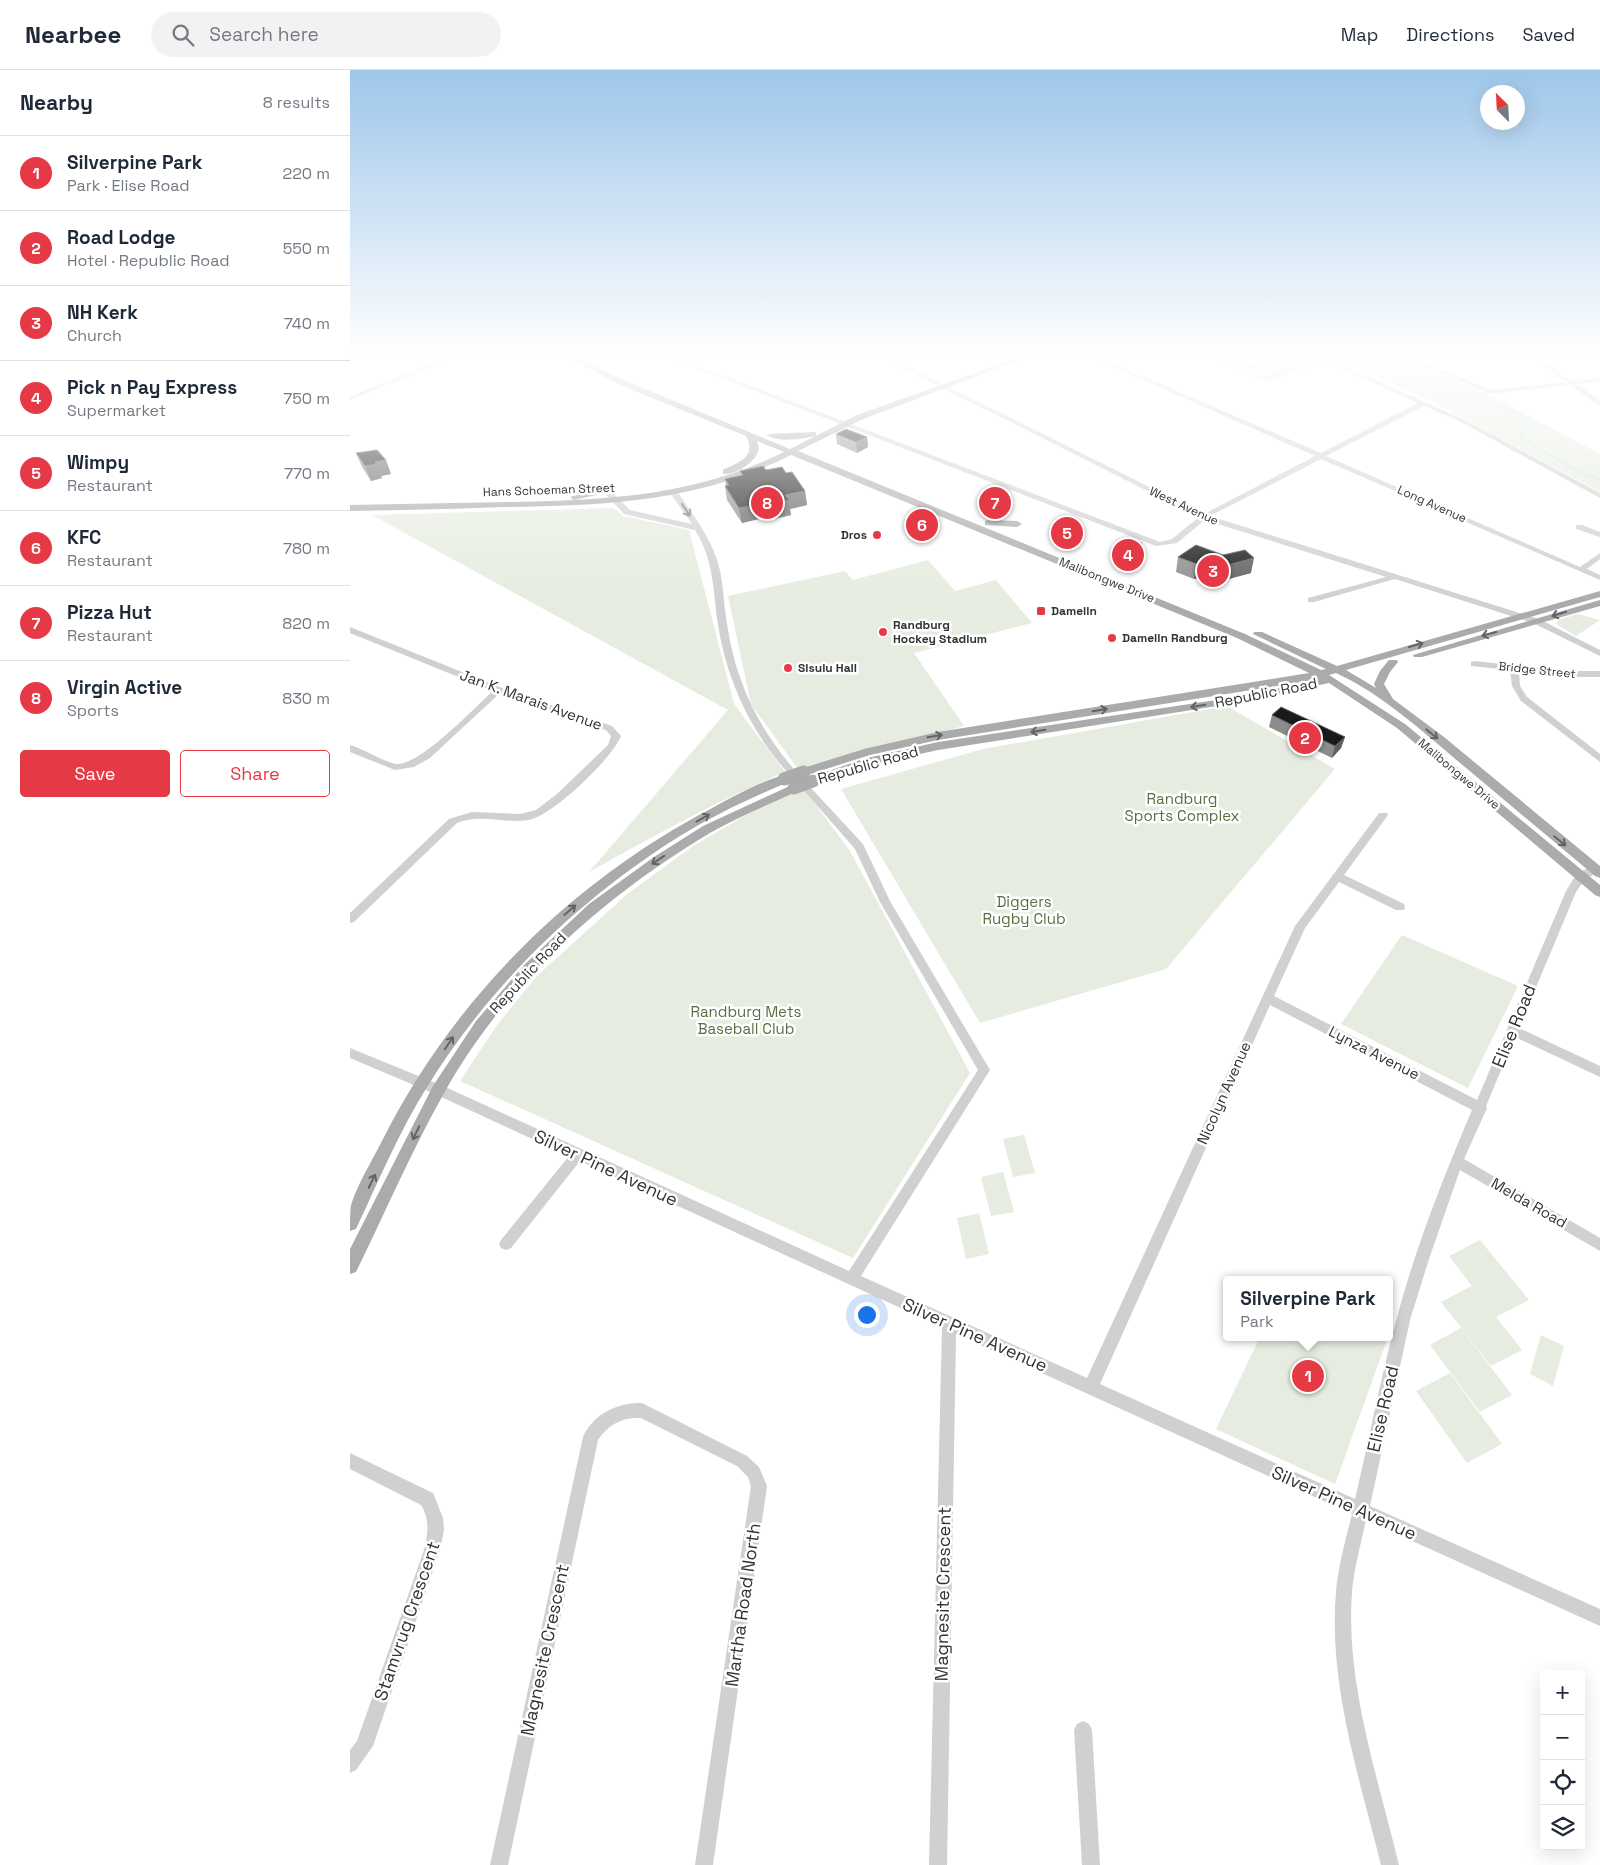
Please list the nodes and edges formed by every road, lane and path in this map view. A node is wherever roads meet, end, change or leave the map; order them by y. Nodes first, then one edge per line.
1 (751, 438) edge
2 (761, 438) edge
3 (775, 438) edge
4 (807, 438) edge
5 (816, 438) edge
6 (826, 438) edge
7 (883, 438) edge
8 (1046, 438) edge
9 (1280, 438) edge
10 (1357, 438) edge
11 (1490, 438) edge
12 (792, 448) junction
13 (820, 448) dead end
14 (1322, 456) junction
15 (825, 465) junction
16 (762, 466) junction
17 (725, 473) junction
18 (602, 487) dead end
19 (674, 492) junction
20 (1600, 496) edge
21 (573, 497) junction
22 (612, 498) junction
23 (350, 502) edge
24 (350, 508) edge
25 (1204, 517) junction
26 (988, 523) junction
27 (1579, 526) dead end
28 (698, 528) junction
29 (1018, 528) dead end
30 (1600, 535) edge
31 (1600, 554) edge
32 (1581, 570) junction
33 (1394, 578) junction
34 (1600, 578) edge
35 (1600, 594) edge
36 (1311, 600) dead end
37 (1600, 603) edge
38 (1518, 616) junction
39 (1536, 621) junction
40 (350, 630) edge
41 (1290, 647) junction
42 (1600, 653) edge
43 (1280, 654) junction
44 (1384, 655) junction
45 (1393, 662) junction
46 (1474, 664) dead end
47 (1514, 668) junction
48 (1337, 669) junction
49 (1320, 674) junction
50 (1600, 674) edge
51 (1349, 675) junction
52 (1332, 680) junction
53 (1242, 688) junction
54 (1298, 688) junction
55 (499, 690) junction
56 (1394, 704) junction
57 (1370, 705) junction
58 (350, 748) edge
59 (1600, 759) edge
60 (789, 779) junction
61 (811, 786) junction
62 (1383, 815) dead end
63 (1598, 871) edge
64 (1336, 876) junction
65 (1581, 876) junction
66 (1600, 892) edge
67 (1400, 907) dead end
68 (350, 919) edge
69 (1267, 998) junction
70 (1512, 1030) junction
71 (350, 1053) edge
72 (1600, 1072) edge
73 (421, 1083) junction
74 (438, 1090) junction
75 (1481, 1108) junction
76 (577, 1155) junction
77 (1457, 1161) junction
78 (350, 1224) edge
79 (506, 1244) dead end
80 (1600, 1245) edge
81 (350, 1266) edge
82 (851, 1280) junction
83 (949, 1323) junction
84 (1090, 1387) junction
85 (642, 1411) joint
86 (350, 1461) edge
87 (1360, 1510) junction
88 (1600, 1618) edge
89 (1083, 1730) dead end
90 (350, 1764) edge
91 (498, 1865) edge
92 (704, 1865) edge
93 (938, 1865) edge
94 (1091, 1865) edge
95 (1390, 1865) edge

1 - 17 main road
2 - 12 main road, Malibongwe Drive
3 - 12 main road, Malibongwe Drive
4 - 12 main road
5 - 12 main road
6 - 13 main road
7 - 25 street
8 - 25 street, West Avenue
9 - 14 street, Long Avenue
10 - 14 street
11 - 20 street
12 - 15 main road, Malibongwe Drive
12 - 16 main road, Hans Schoeman Street
12 - 17 main road, Hans Schoeman Street
12 - 26 main road, Malibongwe Drive
14 - 25 street
14 - 32 street, Long Avenue
15 - 16 main road
15 - 43 main road, Malibongwe Drive
16 - 19 main road, Hans Schoeman Street
17 - 22 main road, Hans Schoeman Street
18 - 21 main road
19 - 22 main road, Hans Schoeman Street
19 -> 28 street
21 - 22 main road, Hans Schoeman Street
21 - 23 main road, Hans Schoeman Street
22 - 24 main road, Hans Schoeman Street
22 - 28 street
25 - 33 street, West Avenue
26 - 29 main road
26 - 41 main road, Malibongwe Drive
27 - 30 street
28 - 60 street
31 - 32 street
32 - 34 street, Long Avenue
33 - 36 street
33 - 38 street, West Avenue
35 - 38 main road, Republic Road
37 -> 39 main road, Republic Road
38 - 39 street, West Avenue
44 -> 38 main road, Republic Road
39 - 42 street
39 -> 45 main road, Republic Road
40 - 55 street, Jan K. Marais Avenue
41 - 44 main road
41 - 48 main road, Malibongwe Drive
43 - 49 main road, Malibongwe Drive
43 - 53 main road
44 - 48 main road, Republic Road
45 - 51 main road, Republic Road
45 - 56 main road
46 - 47 street, Bridge Street
47 - 50 street, Bridge Street
47 - 59 street
48 - 49 main road, Republic Road
48 - 51 main road, Malibongwe Drive
49 - 52 main road, Malibongwe Drive
49 - 53 main road, Republic Road
51 - 52 main road, Republic Road
51 - 56 main road, Malibongwe Drive
52 - 54 main road, Republic Road
52 - 57 main road, Malibongwe Drive
60 -> 53 main road, Republic Road, bridge
54 - 57 main road
54 -> 61 main road, Republic Road
55 - 58 street
55 - 68 street, Jan K. Marais Avenue
56 -> 63 main road, Malibongwe Drive
57 - 65 main road, Malibongwe Drive
60 - 61 main road, Republic Road, bridge
73 -> 60 main road, Republic Road
60 -> 74 main road, Republic Road
61 - 82 street
62 - 64 street, Nicolyn Avenue
63 - 65 street
64 - 67 street
64 - 69 street, Nicolyn Avenue
65 - 66 main road, Malibongwe Drive
65 - 70 street, Elise Road
69 - 75 street, Lynza Avenue
69 - 84 street, Nicolyn Avenue
70 - 72 street
70 - 75 street, Elise Road
71 - 73 street, Silver Pine Avenue
73 - 74 street, Silver Pine Avenue
78 -> 73 main road, Republic Road
74 - 76 street, Silver Pine Avenue
74 -> 81 main road, Republic Road
75 - 77 street, Elise Road
76 - 79 street
76 - 82 street, Silver Pine Avenue
77 - 80 street, Melda Road
77 - 87 street, Elise Road
82 - 83 street, Silver Pine Avenue
83 - 84 street, Silver Pine Avenue
83 - 93 street, Magnesite Crescent
84 - 87 street, Silver Pine Avenue
85 - 91 street, Magnesite Crescent
85 - 92 street, Martha Road North
86 - 90 street, Stamvrug Crescent
87 - 88 street, Silver Pine Avenue
87 - 95 street, Elise Road
89 - 94 street

